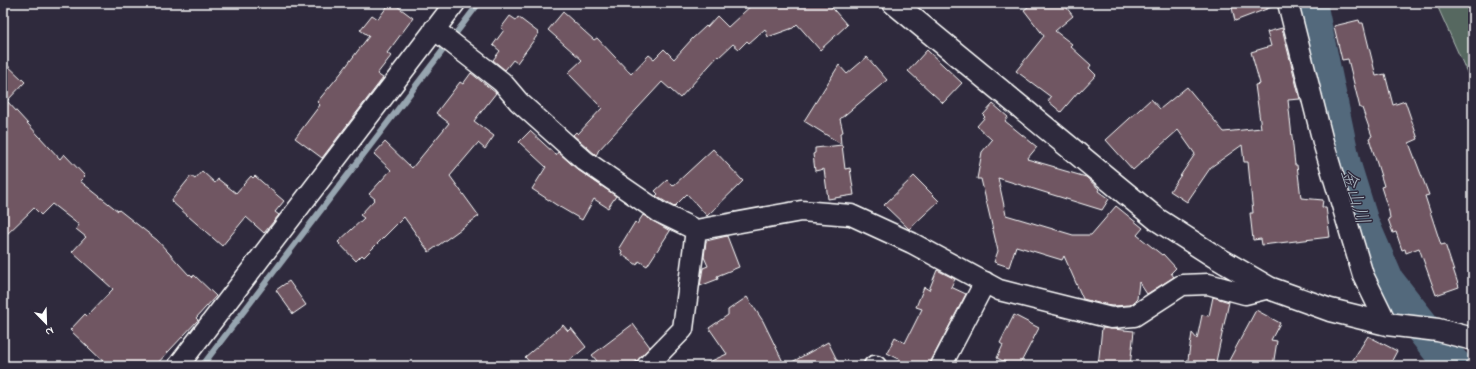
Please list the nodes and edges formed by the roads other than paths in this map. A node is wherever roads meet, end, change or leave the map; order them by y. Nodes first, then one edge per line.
1 (455, 3) edge
2 (894, 3) edge
3 (1288, 3) edge
4 (444, 37) junction
5 (696, 230) junction
6 (985, 282) junction
7 (1269, 288) junction
8 (1395, 325) junction
9 (1473, 339) edge
10 (653, 363) edge
11 (178, 366) edge
12 (941, 366) edge

1 - 4 street
2 - 7 street
3 - 8 street
4 - 5 street
4 - 11 street
5 - 6 street
5 - 10 street
6 - 7 street
6 - 12 street
7 - 8 street
8 - 9 street

